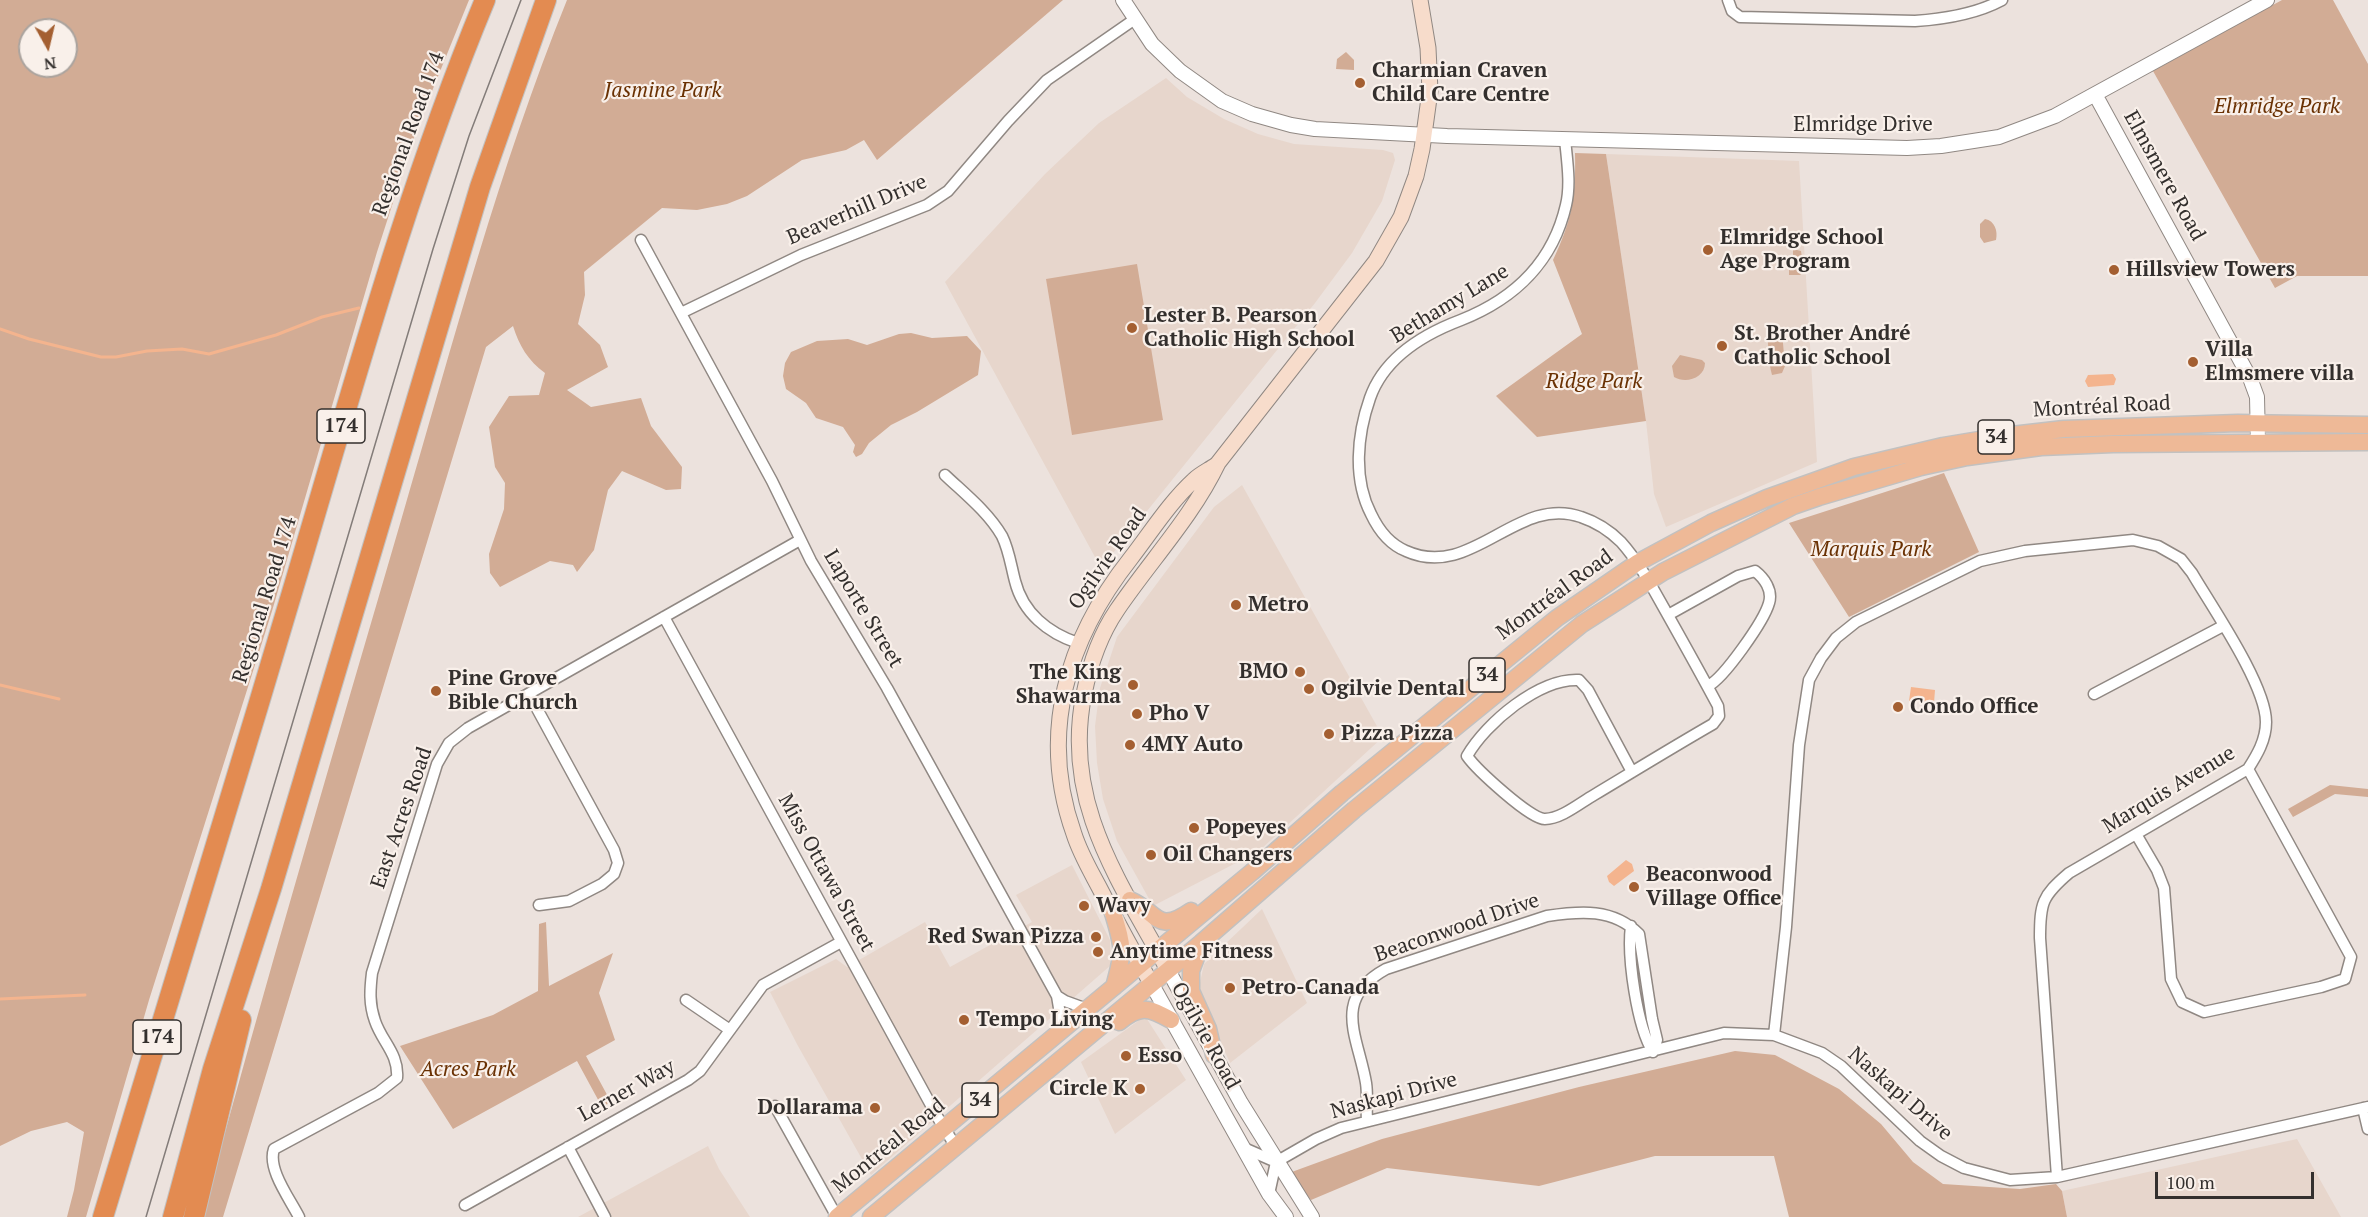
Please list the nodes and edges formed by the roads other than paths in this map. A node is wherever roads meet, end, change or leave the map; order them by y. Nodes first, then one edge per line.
1 (485, 0) edge
2 (546, 0) edge
3 (1123, 0) edge
4 (1420, 0) edge
5 (1728, 0) edge
6 (2002, 0) edge
7 (2267, 0) edge
8 (1135, 18) junction
9 (2096, 96) junction
10 (1425, 135) junction
11 (1565, 139) junction
12 (641, 240) dead end
13 (681, 313) junction
14 (2258, 423) junction
15 (2368, 425) edge
16 (2259, 442) junction
17 (2368, 442) edge
18 (1218, 463) junction
19 (945, 475) dead end
20 (800, 540) junction
21 (1637, 563) junction
22 (1648, 581) junction
23 (1668, 615) junction
24 (664, 617) junction
25 (2223, 626) junction
26 (1078, 643) junction
27 (1708, 686) junction
28 (529, 694) junction
29 (2094, 694) dead end
30 (2248, 769) junction
31 (1632, 772) junction
32 (1342, 793) junction
33 (1354, 810) junction
34 (2136, 834) junction
35 (1252, 872) junction
36 (271, 889) junction
37 (1130, 900) junction
38 (539, 905) dead end
39 (1113, 914) junction
40 (841, 942) junction
41 (1201, 943) junction
42 (1157, 950) junction
43 (1141, 964) junction
44 (1168, 970) junction
45 (1151, 983) junction
46 (1114, 987) junction
47 (1057, 996) junction
48 (686, 1000) dead end
49 (1088, 1009) junction
50 (1172, 1020) junction
51 (730, 1030) junction
52 (1058, 1034) junction
53 (1774, 1035) junction
54 (1070, 1051) junction
55 (1653, 1052) junction
56 (1214, 1055) junction
57 (775, 1106) dead end
58 (2366, 1108) edge
59 (1367, 1121) junction
60 (945, 1129) junction
61 (2368, 1129) edge
62 (568, 1147) junction
63 (956, 1147) junction
64 (1244, 1148) junction
65 (1276, 1162) junction
66 (2056, 1177) junction
67 (1269, 1194) junction
68 (465, 1206) dead end
69 (103, 1217) edge
70 (173, 1217) edge
71 (194, 1217) edge
72 (299, 1217) edge
73 (605, 1217) edge
74 (837, 1217) edge
75 (871, 1217) edge
76 (1286, 1217) edge
77 (1311, 1217) edge

1 - 69 highway, Regional Road 174 / 174
2 - 36 highway
3 - 8 street, Elmridge Drive
4 - 10 main road, Ogilvie Road
5 - 6 street
7 - 9 street, Elmridge Drive
8 - 10 street, Elmridge Drive
8 - 13 street, Beaverhill Drive
9 - 11 street, Elmridge Drive
9 - 14 street, Elmsmere Road
10 - 11 street, Elmridge Drive
10 - 18 main road, Ogilvie Road
11 - 21 street, Bethamy Lane
12 - 13 street, Laporte Street
13 - 20 street, Laporte Street
14 - 15 main road, Montréal Road / 34
14 - 16 street, Elmsmere Road
14 - 21 main road, Montréal Road / 34
16 - 17 main road, Montréal Road / 34
16 - 22 main road, Montréal Road / 34
18 - 26 main road, Ogilvie Road
18 - 37 main road, Ogilvie Road
19 - 26 street
20 - 24 street, East Acres Road
20 - 47 street, Laporte Street
21 - 22 street, Bethamy Lane
21 - 32 main road, Montréal Road / 34
22 - 23 street, Bethamy Lane
22 - 33 main road, Montréal Road / 34
23 - 27 street, Bethamy Lane
23 - 27 street
24 - 28 street, East Acres Road
24 - 40 street, Miss Ottawa Street
25 - 29 street
25 - 30 street, Marquis Avenue
25 - 53 street, Marquis Avenue
26 - 39 main road, Ogilvie Road
27 - 31 street, Bethamy Lane
28 - 38 street
28 - 72 street, East Acres Road
30 - 34 street, Marquis Avenue
30 - 34 street
31 - 31 street
32 - 33 main road
32 - 35 main road, Montréal Road / 34
33 - 41 main road, Montréal Road / 34
34 - 66 street, Marquis Avenue
35 - 37 main road
35 - 42 main road, Montréal Road / 34
36 - 70 highway
36 - 71 highway
37 - 42 main road, Ogilvie Road
39 - 43 main road, Ogilvie Road
39 - 46 main road
40 - 51 street, Lerner Way
40 - 60 street, Miss Ottawa Street
41 - 44 main road, Montréal Road / 34
41 - 56 main road
42 - 43 main road, Montréal Road / 34
42 - 44 main road, Ogilvie Road
43 - 45 main road, Ogilvie Road
43 - 46 main road, Montréal Road / 34
44 - 45 main road, Montréal Road / 34
44 - 56 street, Ogilvie Road
45 - 50 street, Ogilvie Road
45 - 54 main road, Montréal Road / 34
46 - 49 main road, Montréal Road / 34
47 - 49 street
47 - 52 street, Laporte Street
48 - 51 street
49 - 52 main road, Montréal Road / 34
50 - 54 main road
50 - 64 street, Ogilvie Road
51 - 62 street, Lerner Way
52 - 60 main road, Montréal Road / 34
53 - 55 street, Naskapi Drive
53 - 66 street, Naskapi Drive
54 - 63 main road, Montréal Road / 34
55 - 59 street, Naskapi Drive
55 - 59 street, Beaconwood Drive
56 - 65 street, Ogilvie Road
57 - 74 street
58 - 61 street
58 - 66 street, Naskapi Drive
59 - 65 street, Naskapi Drive
60 - 63 street, Miss Ottawa Street
60 - 74 main road, Montréal Road / 34
62 - 68 street, Lerner Way
62 - 73 street
63 - 75 main road, Montréal Road / 34
64 - 65 street
64 - 67 street, Ogilvie Road
65 - 67 street
65 - 77 street, Ogilvie Road
67 - 76 street, Ogilvie Road

